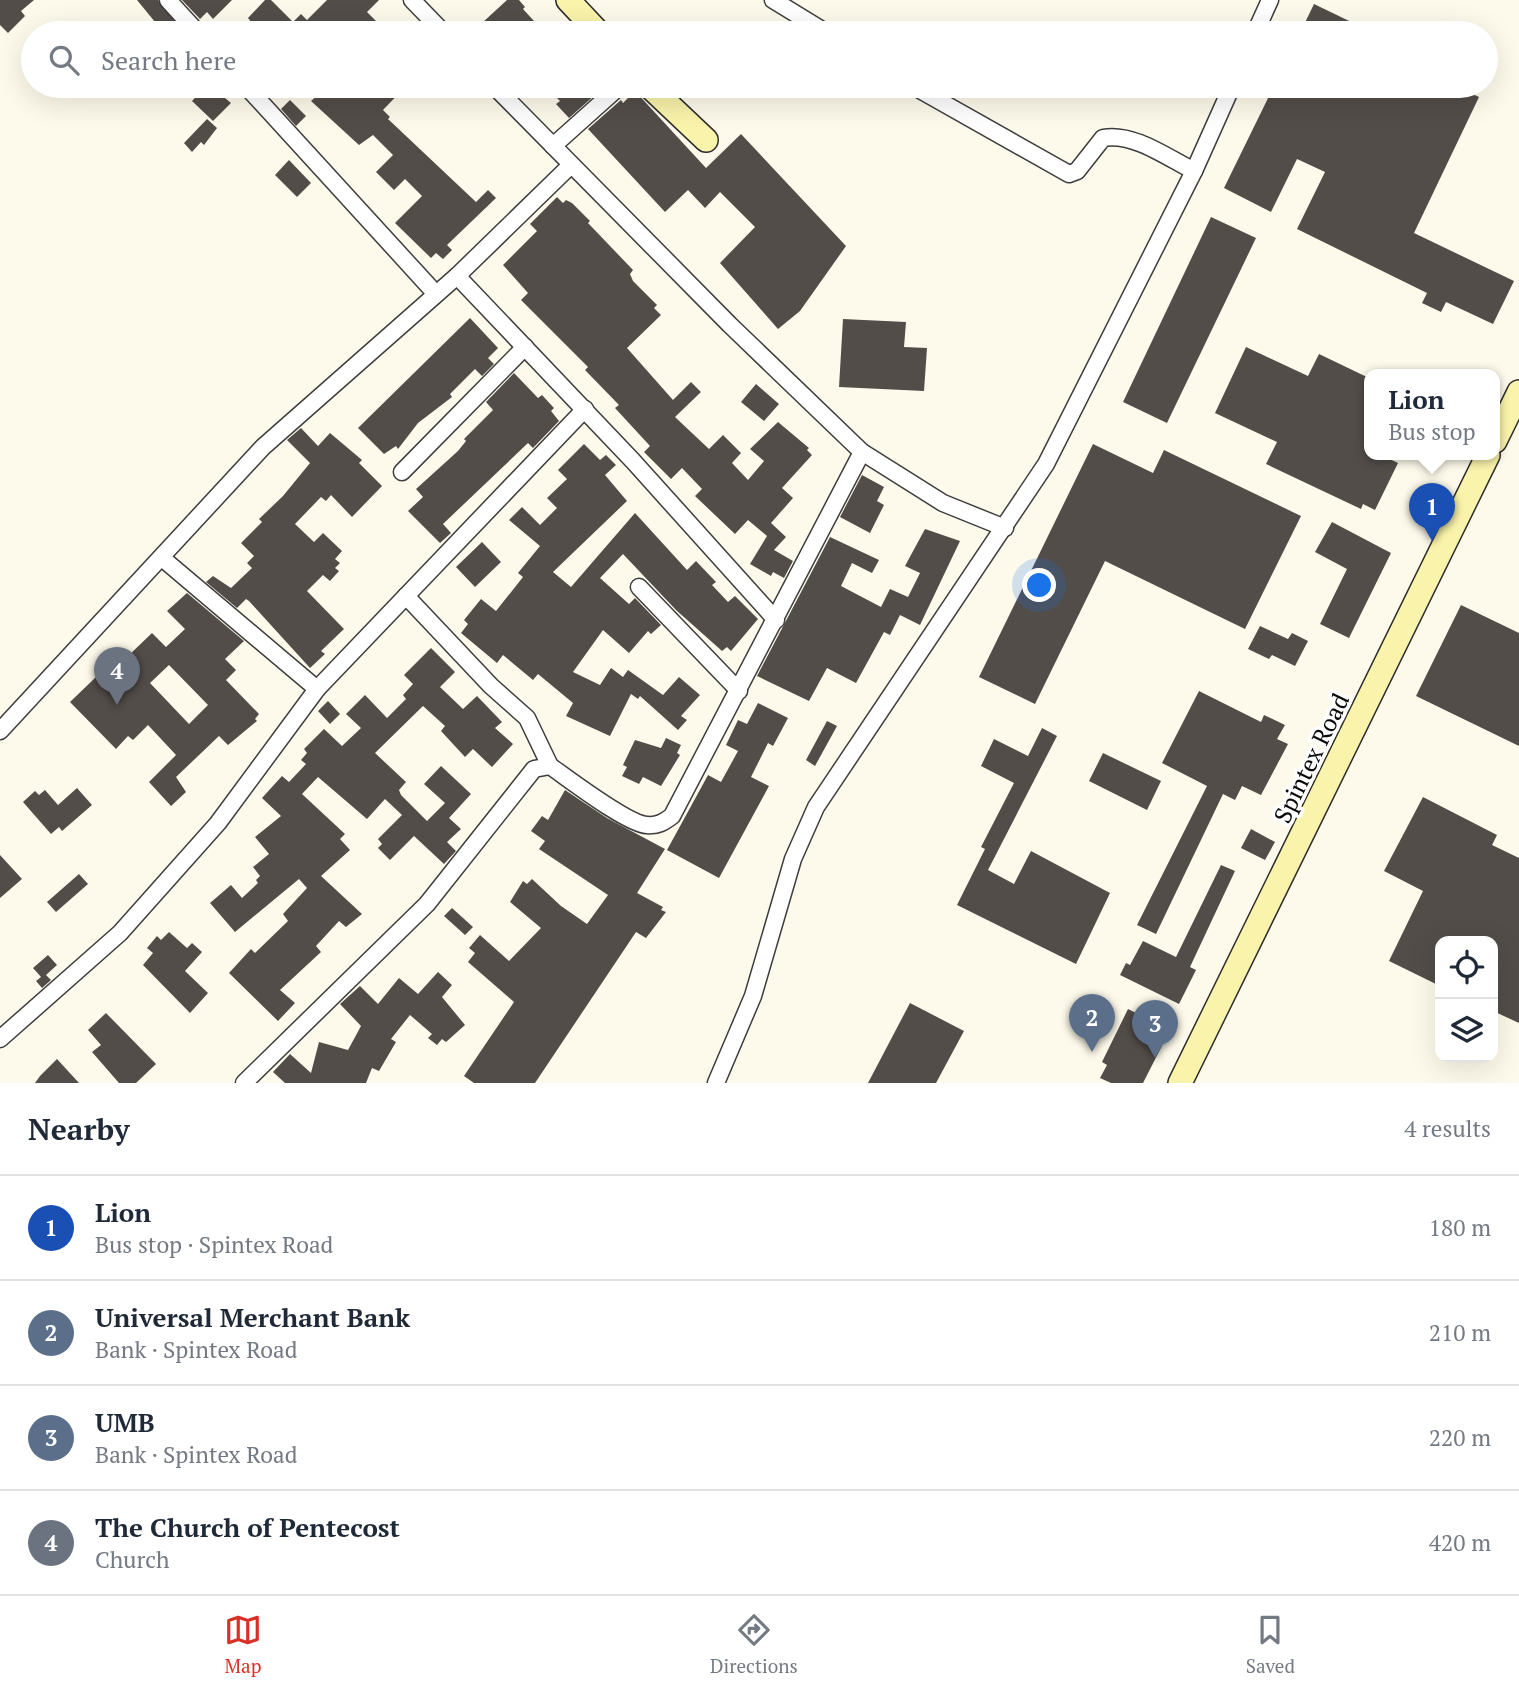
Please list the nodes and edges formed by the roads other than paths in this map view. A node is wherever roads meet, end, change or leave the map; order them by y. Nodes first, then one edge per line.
1 (168, 0) edge
2 (412, 0) edge
3 (568, 0) edge
4 (773, 0) edge
5 (1270, 0) edge
6 (187, 21) edge
7 (432, 21) edge
8 (588, 21) edge
9 (807, 21) edge
10 (1260, 21) edge
11 (257, 98) edge
12 (506, 98) edge
13 (607, 98) edge
14 (662, 98) edge
15 (934, 98) edge
16 (1227, 98) edge
17 (706, 140) dead end
18 (553, 146) junction
19 (571, 165) junction
20 (1194, 171) junction
21 (457, 276) junction
22 (436, 294) junction
23 (525, 347) junction
24 (1519, 393) edge
25 (585, 409) junction
26 (1500, 431) edge
27 (862, 452) junction
28 (1486, 460) edge
29 (402, 472) dead end
30 (1005, 528) junction
31 (162, 558) junction
32 (639, 587) dead end
33 (406, 596) junction
34 (776, 620) junction
35 (317, 689) junction
36 (739, 691) junction
37 (0, 731) edge
38 (550, 766) junction
39 (0, 1039) edge
40 (244, 1083) edge
41 (716, 1083) edge
42 (1180, 1083) edge

1 - 6 street
2 - 7 street
3 - 8 main road
4 - 9 street
5 - 10 street
11 - 22 street
12 - 18 street
13 - 18 street
14 - 17 main road
15 - 20 street
16 - 20 street
18 - 19 street
19 - 21 street
19 - 27 street
20 - 30 street
21 - 22 street
21 - 23 street
22 - 31 street
23 - 25 street
23 - 29 street
24 - 26 main road
25 - 33 street
25 - 34 street
27 - 30 street
27 - 34 street
28 - 42 main road, Spintex Road
30 - 41 street
31 - 35 street
31 - 37 street
32 - 36 street
33 - 35 street
33 - 38 street
34 - 36 street
35 - 39 street
36 - 38 street
38 - 40 street

